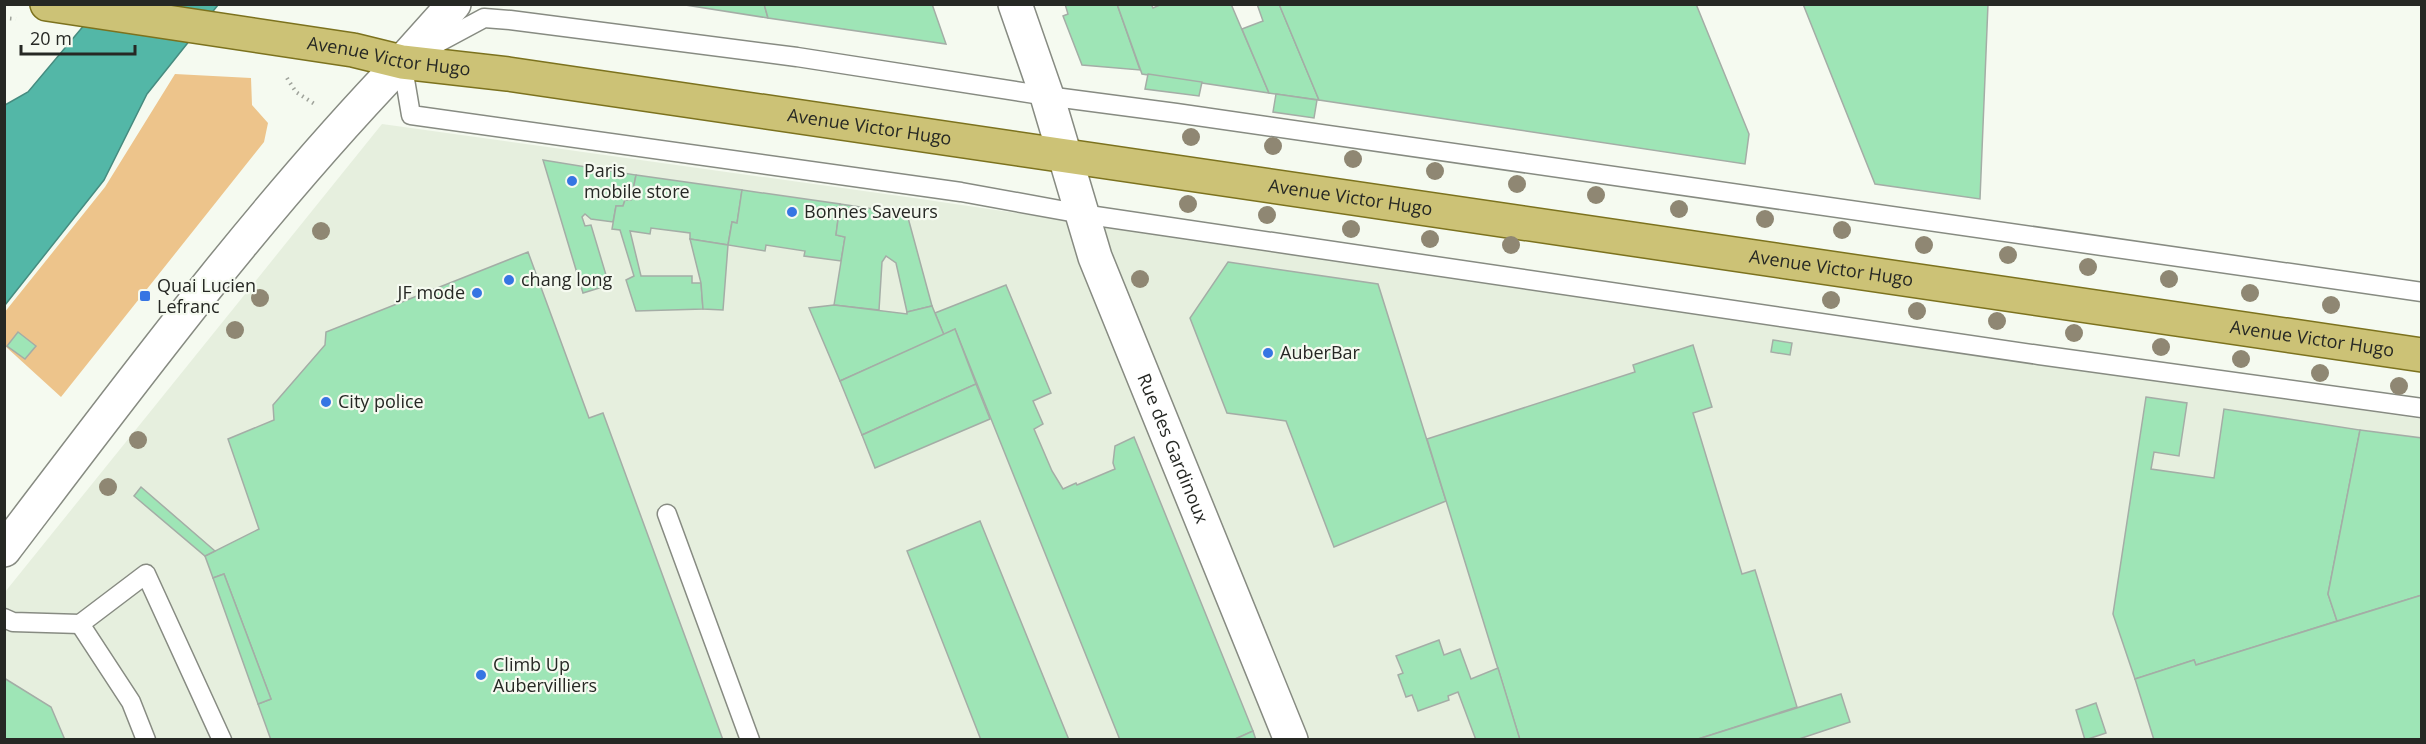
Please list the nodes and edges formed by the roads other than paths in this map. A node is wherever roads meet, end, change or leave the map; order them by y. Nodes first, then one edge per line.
1 (47, 4) edge
2 (454, 4) edge
3 (1015, 4) edge
4 (402, 62) junction
5 (1047, 96) junction
6 (1065, 156) junction
7 (1082, 214) junction
8 (2421, 292) edge
9 (2421, 355) edge
10 (2421, 408) edge
11 (667, 514) dead end
12 (4, 550) edge
13 (4, 618) edge
14 (80, 624) junction
15 (146, 740) edge
16 (222, 740) edge
17 (750, 740) edge
18 (1291, 740) edge

1 - 4 main road, Avenue Victor Hugo
2 - 4 street
3 - 5 street, Rue des Gardinoux
4 - 5 lane
4 - 6 main road, Avenue Victor Hugo
4 - 7 lane
4 - 12 street
5 - 6 street, Rue des Gardinoux
5 - 8 lane
6 - 7 street, Rue des Gardinoux
6 - 9 main road, Avenue Victor Hugo
7 - 10 lane
7 - 18 street, Rue des Gardinoux
11 - 17 lane
13 - 14 lane
14 - 15 lane
14 - 16 lane

